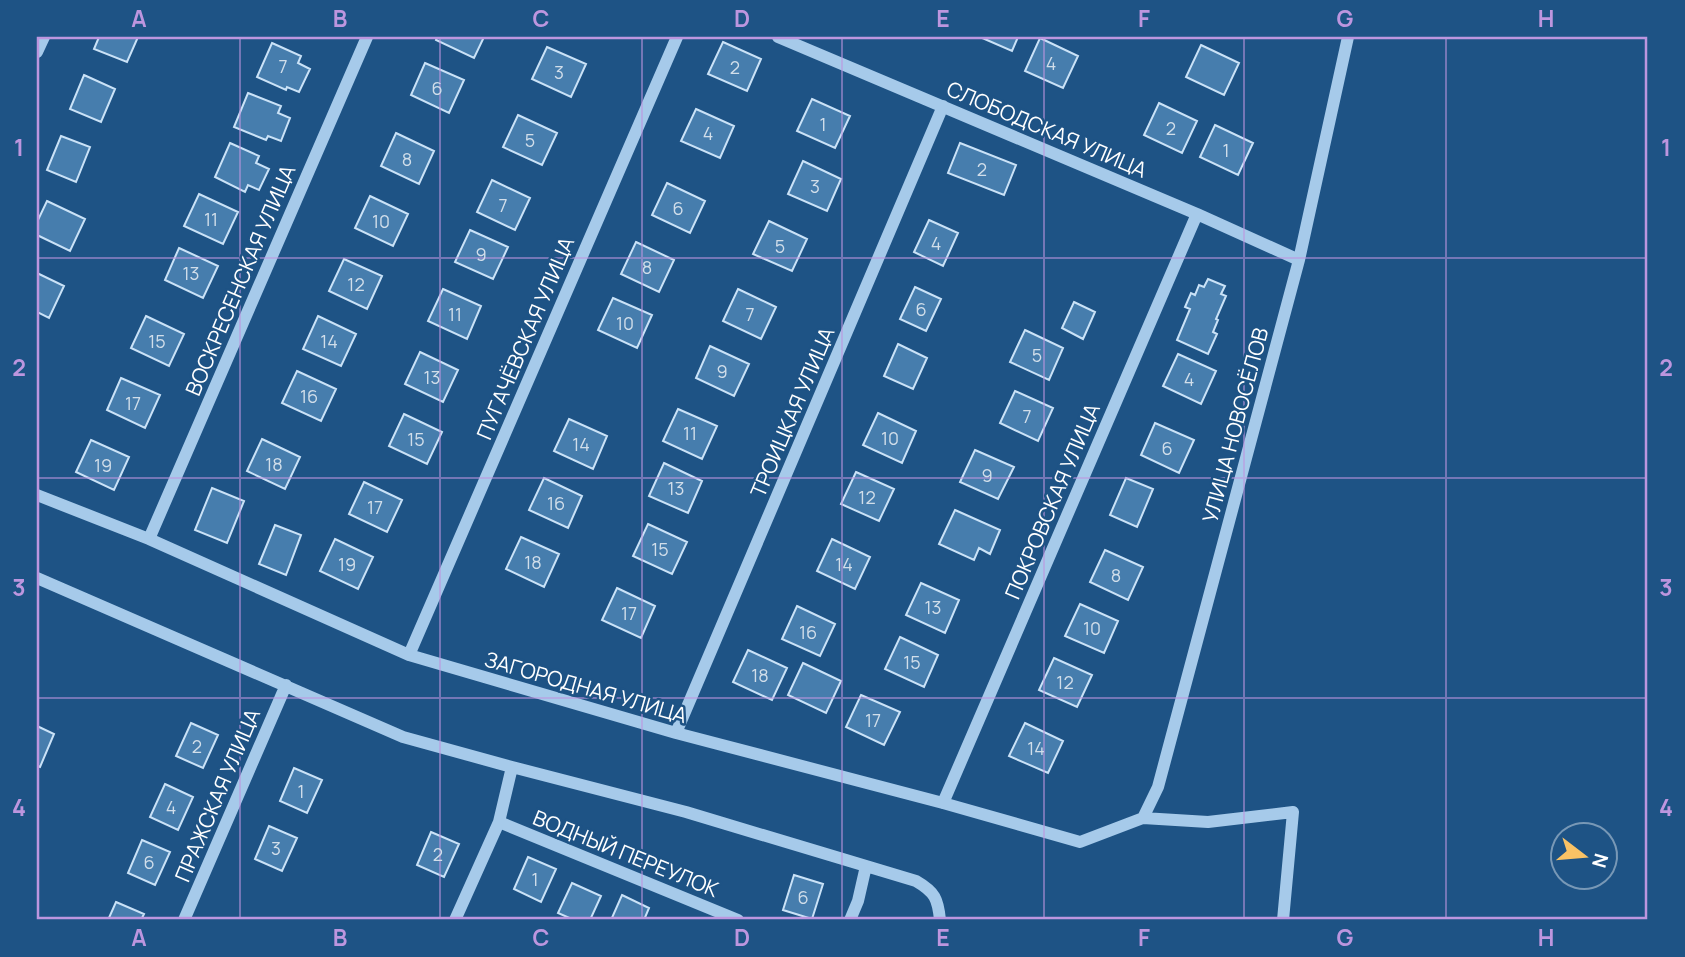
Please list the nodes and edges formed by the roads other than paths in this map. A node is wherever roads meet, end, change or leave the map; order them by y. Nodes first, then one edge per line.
1 (44, 37) edge
2 (367, 37) edge
3 (677, 37) edge
4 (778, 37) edge
5 (1348, 37) edge
6 (37, 52) edge
7 (943, 106) junction
8 (1197, 214) junction
9 (1299, 260) junction
10 (37, 495) edge
11 (149, 539) junction
12 (38, 581) edge
13 (410, 655) junction
14 (286, 685) junction
15 (676, 733) junction
16 (512, 768) junction
17 (943, 803) junction
18 (1143, 818) junction
19 (499, 821) junction
20 (866, 866) junction
21 (184, 920) edge
22 (455, 920) edge
23 (738, 920) edge
24 (850, 920) edge
25 (940, 920) edge
26 (1283, 920) edge

1 - 6 street
2 - 11 street, ВОСКРЕСЕНСКАЯ УЛИЦА
3 - 13 street, ПУГАЧЁВСКАЯ УЛИЦА
4 - 7 street, СЛОБОДСКАЯ УЛИЦА
5 - 9 street, УЛИЦА НОВОСЁЛОВ
7 - 8 street, СЛОБОДСКАЯ УЛИЦА
7 - 15 street, ТРОИЦКАЯ УЛИЦА
8 - 9 street, СЛОБОДСКАЯ УЛИЦА
8 - 17 street, ПОКРОВСКАЯ УЛИЦА
9 - 18 street, УЛИЦА НОВОСЁЛОВ
10 - 11 street, ЗАГОРОДНАЯ УЛИЦА
11 - 13 street, ЗАГОРОДНАЯ УЛИЦА
12 - 14 street
13 - 15 street, ЗАГОРОДНАЯ УЛИЦА
14 - 16 street
14 - 21 street, ПРАЖСКАЯ УЛИЦА
15 - 17 street, ЗАГОРОДНАЯ УЛИЦА
16 - 19 street
16 - 20 street
17 - 18 street, ЗАГОРОДНАЯ УЛИЦА
18 - 26 street
19 - 22 street
19 - 23 street, ВОДНЫЙ ПЕРЕУЛОК
20 - 24 street
20 - 25 street

